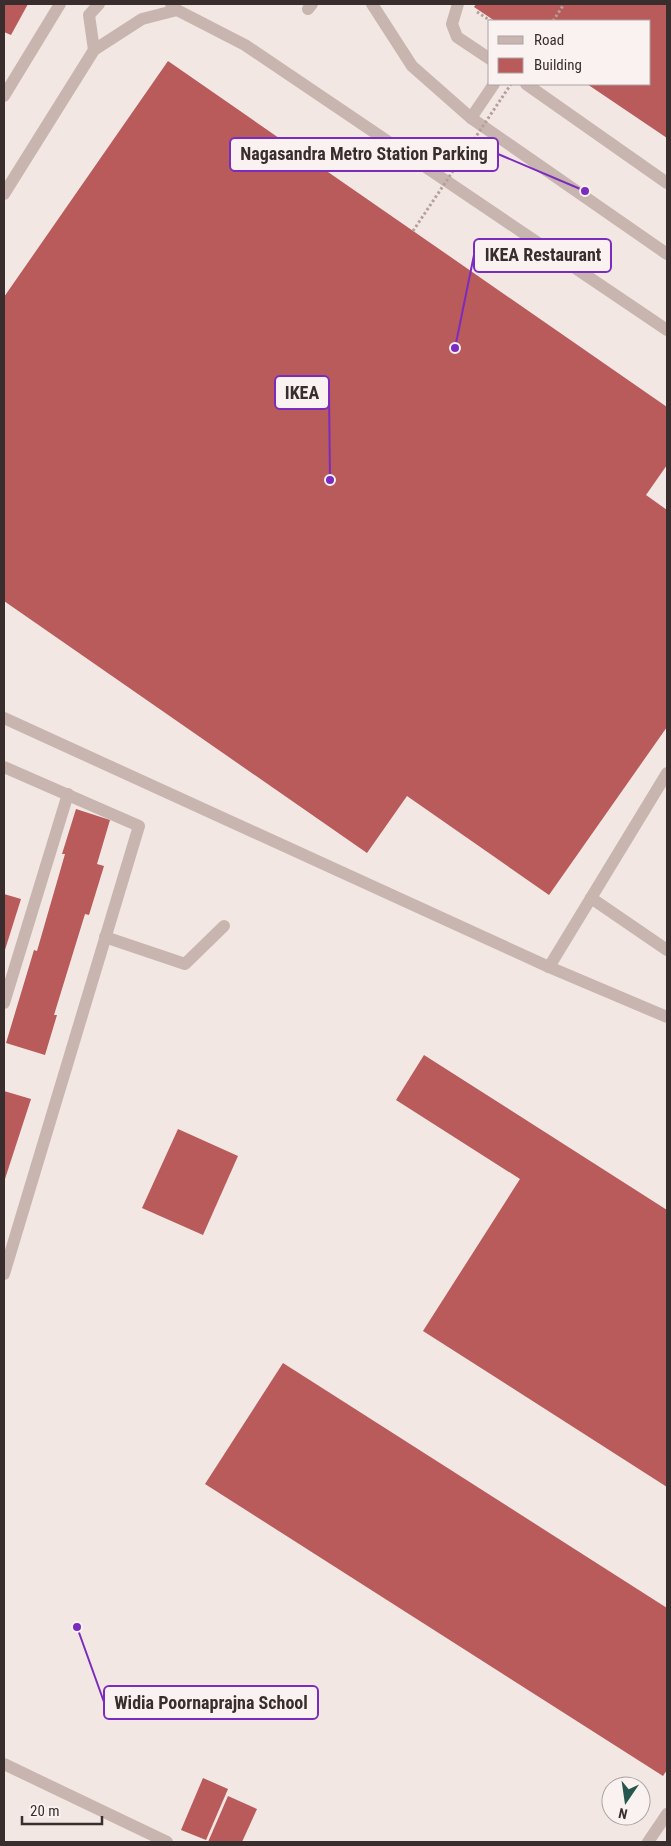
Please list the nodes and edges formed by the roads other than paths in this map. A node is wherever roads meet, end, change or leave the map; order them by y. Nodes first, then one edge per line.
1 (60, 4) edge
2 (99, 4) edge
3 (372, 4) edge
4 (458, 4) edge
5 (174, 7) edge
6 (94, 50) junction
7 (488, 57) edge
8 (493, 85) edge
9 (527, 85) edge
10 (4, 96) edge
11 (471, 118) junction
12 (667, 184) edge
13 (4, 194) edge
14 (667, 254) edge
15 (667, 330) edge
16 (4, 718) edge
17 (4, 767) edge
18 (667, 773) edge
19 (68, 794) junction
20 (591, 898) junction
21 (224, 926) dead end
22 (105, 937) junction
23 (667, 950) edge
24 (549, 968) junction
25 (4, 1003) edge
26 (667, 1017) edge
27 (4, 1274) edge
28 (4, 1764) edge
29 (667, 1814) edge
30 (167, 1842) edge
31 (648, 1842) edge

1 - 10 street
2 - 6 street
3 - 11 street
4 - 7 street
5 - 6 street
5 - 15 street
6 - 13 street
8 - 11 street
9 - 12 street
11 - 14 street
16 - 24 street
17 - 19 street
18 - 20 street
19 - 22 street
19 - 25 street
20 - 23 street
20 - 24 street
21 - 22 street
22 - 27 street
24 - 26 street
28 - 30 street
29 - 31 street

